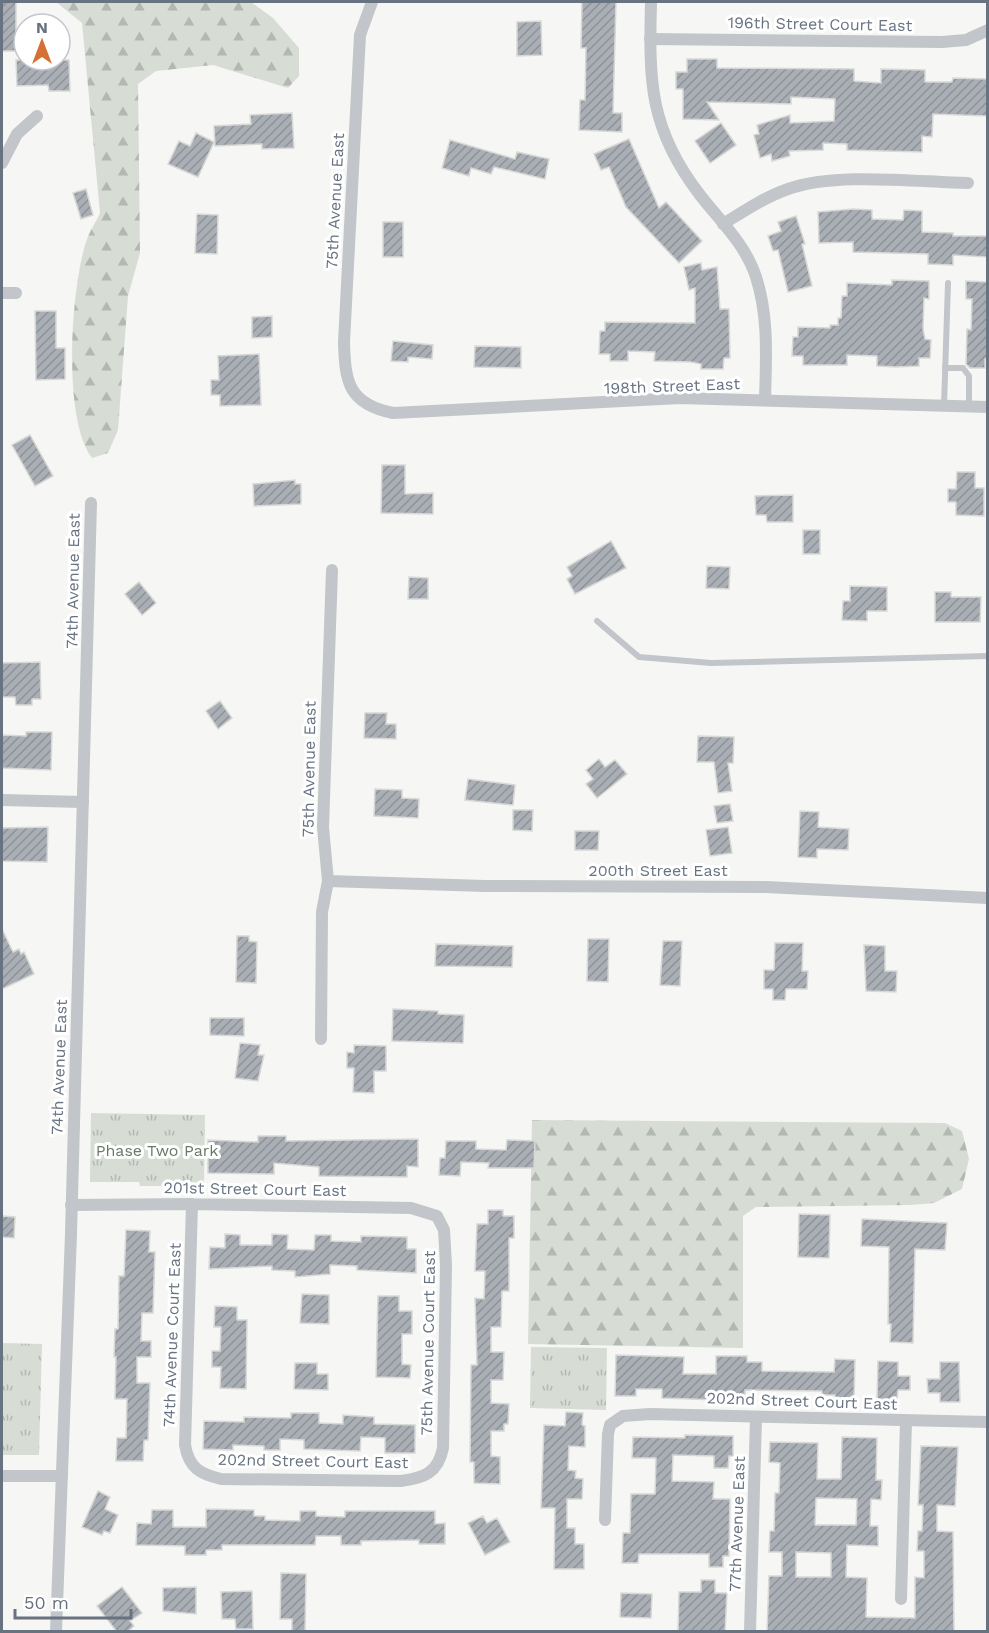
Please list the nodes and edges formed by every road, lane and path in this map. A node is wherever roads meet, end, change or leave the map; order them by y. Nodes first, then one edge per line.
1 (372, 2) edge
2 (651, 2) edge
3 (987, 30) edge
4 (650, 39) junction
5 (37, 116) dead end
6 (2, 163) edge
7 (968, 183) dead end
8 (723, 224) junction
9 (948, 283) dead end
10 (2, 293) edge
11 (16, 293) dead end
12 (945, 368) junction
13 (361, 400) joint
14 (765, 400) junction
15 (944, 406) junction
16 (969, 406) junction
17 (987, 407) edge
18 (91, 503) dead end
19 (332, 570) dead end
20 (597, 621) dead end
21 (987, 656) edge
22 (2, 800) edge
23 (83, 802) junction
24 (328, 881) junction
25 (987, 898) edge
26 (321, 1039) dead end
27 (192, 1204) junction
28 (71, 1205) junction
29 (437, 1216) joint
30 (756, 1417) junction
31 (906, 1421) junction
32 (987, 1422) edge
33 (192, 1465) joint
34 (434, 1470) joint
35 (2, 1476) edge
36 (62, 1476) junction
37 (605, 1520) dead end
38 (901, 1599) dead end
39 (56, 1632) edge
40 (750, 1632) edge

1 - 13 street, 75th Avenue East
2 - 4 street
3 - 4 street, 196th Street Court East
4 - 8 street
5 - 6 street
7 - 8 street
8 - 14 street
9 - 12 lane
10 - 11 street
12 - 15 lane
12 - 16 lane
13 - 14 street, 198th Street East
14 - 15 street, 198th Street East
15 - 16 street, 198th Street East
16 - 17 street, 198th Street East
18 - 23 street, 74th Avenue East
19 - 24 street, 75th Avenue East
20 - 21 lane
22 - 23 street
23 - 28 street, 74th Avenue East
24 - 25 street, 200th Street East
24 - 26 street, 75th Avenue East
27 - 28 street, 201st Street Court East
27 - 29 street, 201st Street Court East
27 - 33 street, 74th Avenue Court East
28 - 36 street, 74th Avenue East
29 - 34 street, 75th Avenue Court East
30 - 31 street, 202nd Street Court East
30 - 37 street, 202nd Street Court East
30 - 40 street, 77th Avenue East
31 - 32 street, 202nd Street Court East
31 - 38 street
33 - 34 street, 202nd Street Court East
35 - 36 street
36 - 39 street, 74th Avenue East

